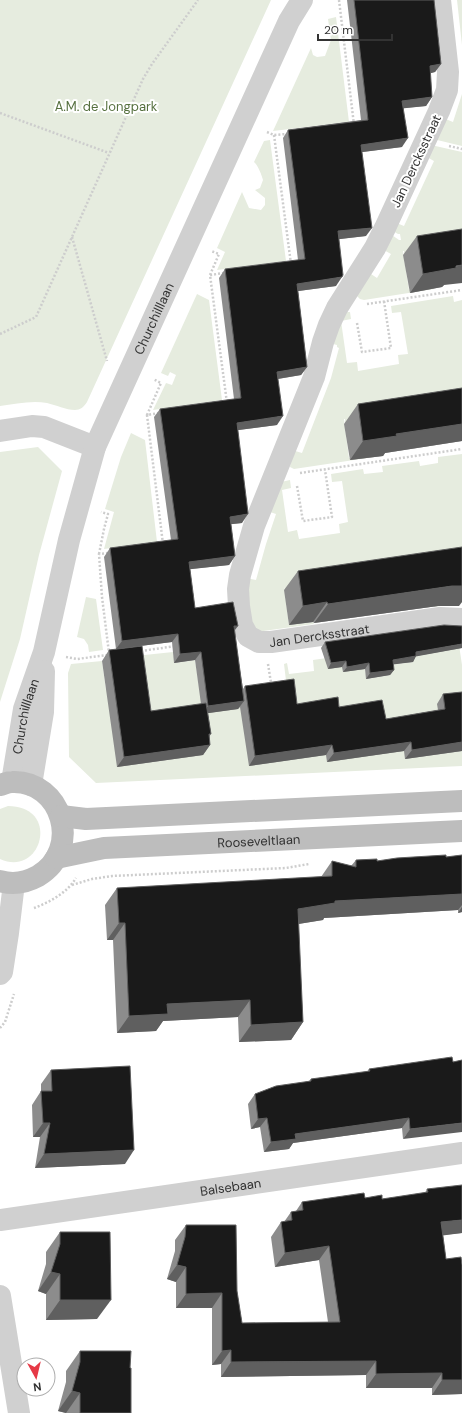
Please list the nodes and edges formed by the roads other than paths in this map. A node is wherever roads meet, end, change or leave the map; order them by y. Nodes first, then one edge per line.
1 (302, 0) edge
2 (440, 0) edge
3 (0, 431) edge
4 (95, 447) junction
5 (462, 619) edge
6 (14, 784) edge
7 (462, 801) edge
8 (60, 816) junction
9 (462, 831) edge
10 (56, 858) junction
11 (7, 882) edge
12 (0, 974) edge
13 (462, 1153) edge
14 (0, 1220) edge
15 (0, 1296) edge
16 (2, 1322) edge
17 (19, 1413) edge

1 - 4 street, Churchilllaan
2 - 5 street, Jan Dercksstraat
3 - 4 street
4 - 6 street, Churchilllaan
6 - 8 main road
7 - 8 main road
8 - 10 main road
9 - 10 main road, Rooseveltlaan
10 - 11 main road
11 - 12 street
13 - 14 street, Balsebaan
15 - 16 street
16 - 17 street

